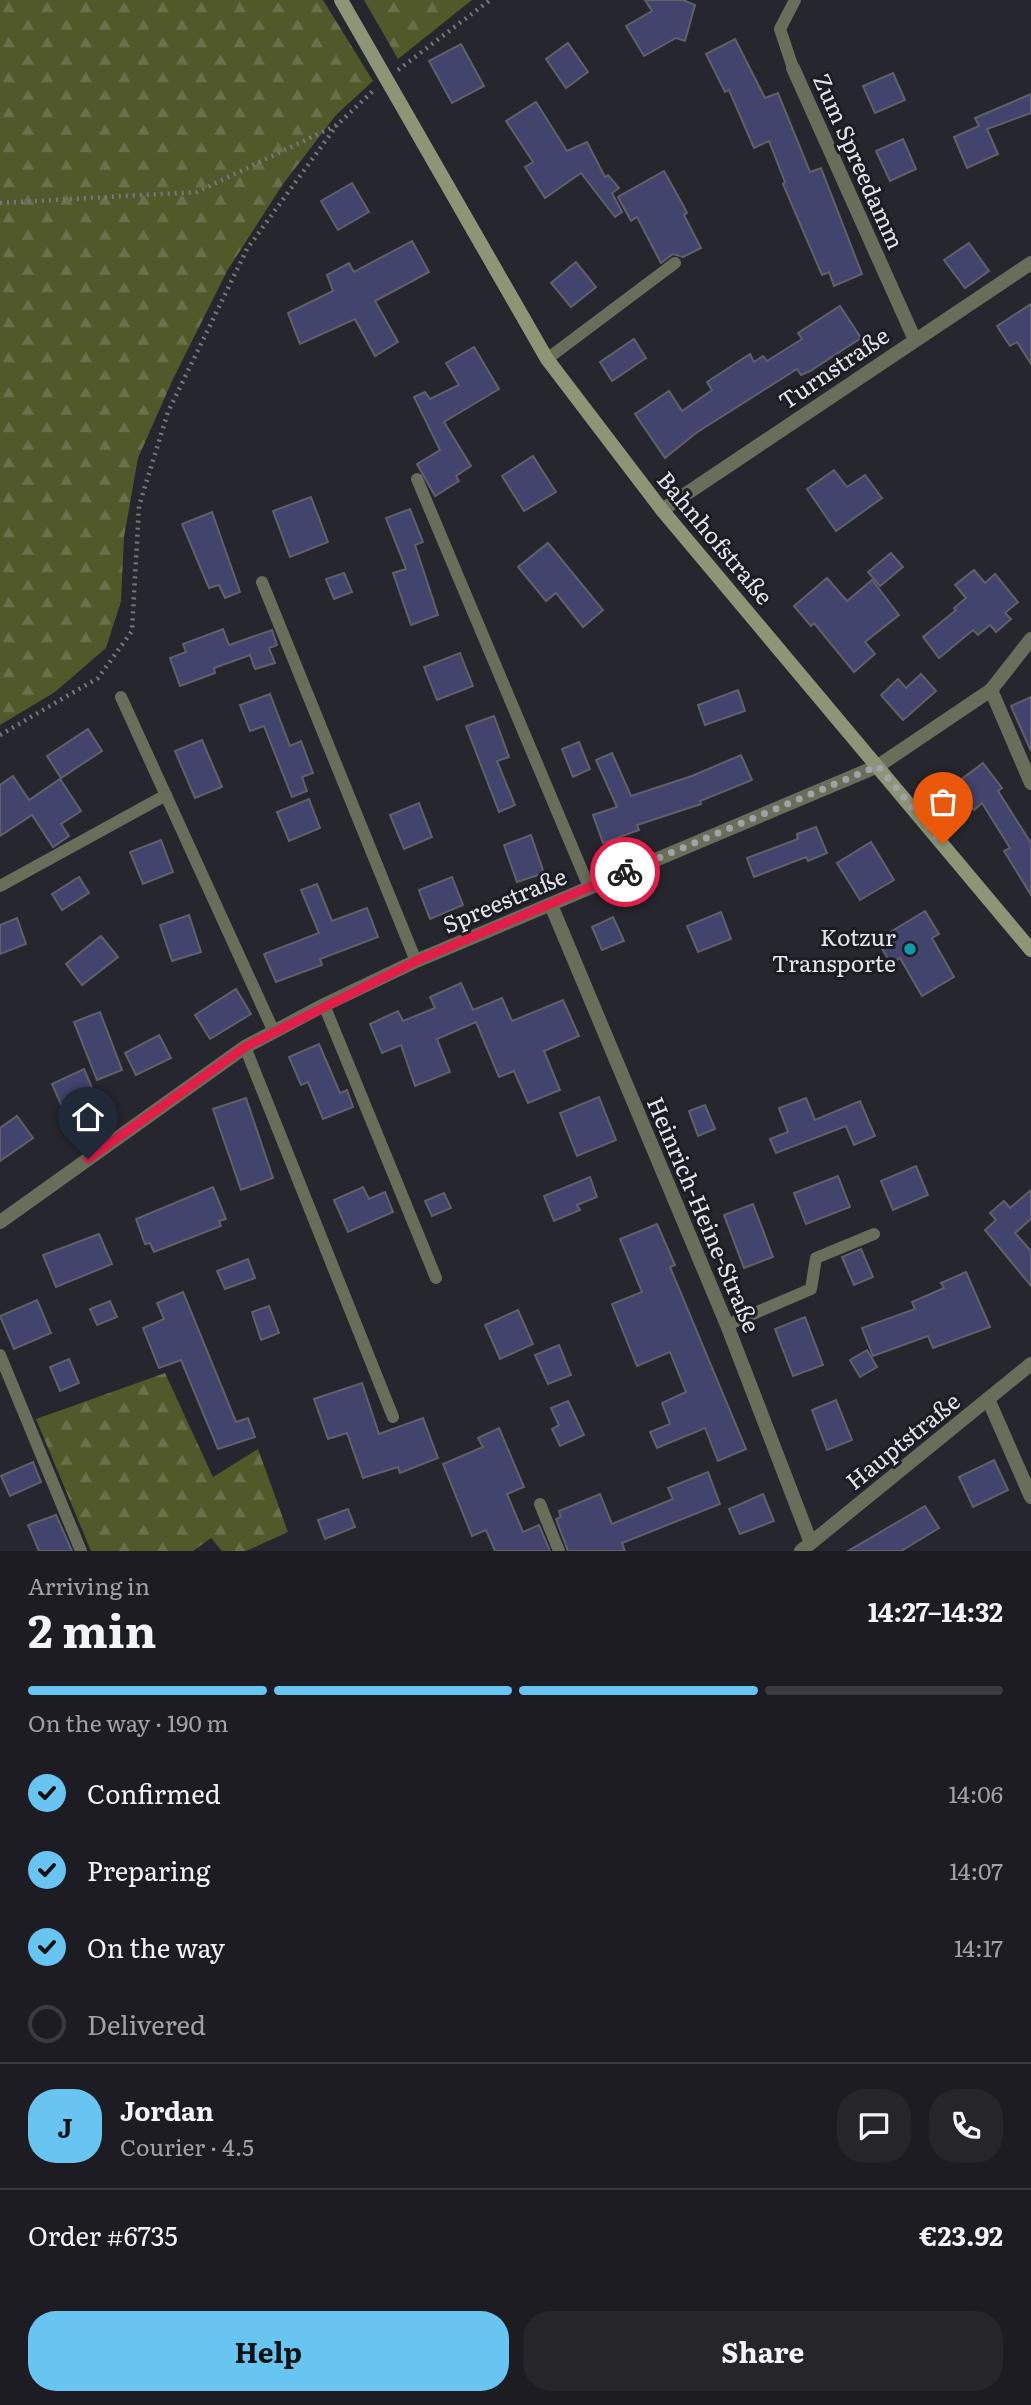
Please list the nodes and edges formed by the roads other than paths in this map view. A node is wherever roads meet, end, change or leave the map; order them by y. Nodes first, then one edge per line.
1 (341, 0) edge
2 (795, 0) edge
3 (793, 68) joint
4 (675, 263) dead end
5 (1031, 263) edge
6 (915, 340) junction
7 (547, 359) junction
8 (417, 479) dead end
9 (662, 510) junction
10 (262, 582) dead end
11 (1031, 639) edge
12 (991, 690) junction
13 (121, 696) dead end
14 (878, 766) junction
15 (1031, 783) edge
16 (166, 795) junction
17 (0, 886) edge
18 (589, 887) junction
19 (551, 905) junction
20 (1031, 950) edge
21 (416, 961) junction
22 (324, 1005) junction
23 (274, 1032) junction
24 (245, 1047) junction
25 (0, 1222) edge
26 (874, 1234) dead end
27 (436, 1278) dead end
28 (727, 1325) junction
29 (0, 1354) edge
30 (1031, 1364) edge
31 (988, 1399) junction
32 (393, 1417) dead end
33 (1031, 1497) edge
34 (540, 1504) dead end
35 (806, 1547) edge
36 (81, 1551) edge
37 (559, 1551) edge

1 - 7 main road, Bahnhofstraße
2 - 3 lane, Zum Spreedamm
3 - 6 street, Zum Spreedamm
4 - 7 lane
5 - 6 street, Turnstraße
6 - 9 street, Turnstraße
7 - 9 main road, Bahnhofstraße
8 - 18 lane
9 - 14 main road, Bahnhofstraße
10 - 21 lane
11 - 12 street, Spreestraße
12 - 14 street, Spreestraße
12 - 15 street
13 - 16 lane
14 - 18 street, Spreestraße
14 - 20 main road, Bahnhofstraße
16 - 17 lane
16 - 23 lane
18 - 19 street, Spreestraße
19 - 21 street, Spreestraße
19 - 28 street, Heinrich-Heine-Straße
21 - 22 street, Spreestraße
22 - 23 street, Spreestraße
22 - 27 lane
23 - 24 street, Spreestraße
24 - 25 street, Spreestraße
24 - 32 lane
26 - 28 lane
28 - 35 street, Heinrich-Heine-Straße
29 - 36 lane
30 - 31 street, Hauptstraße
31 - 33 street
31 - 35 street, Hauptstraße
34 - 37 lane

